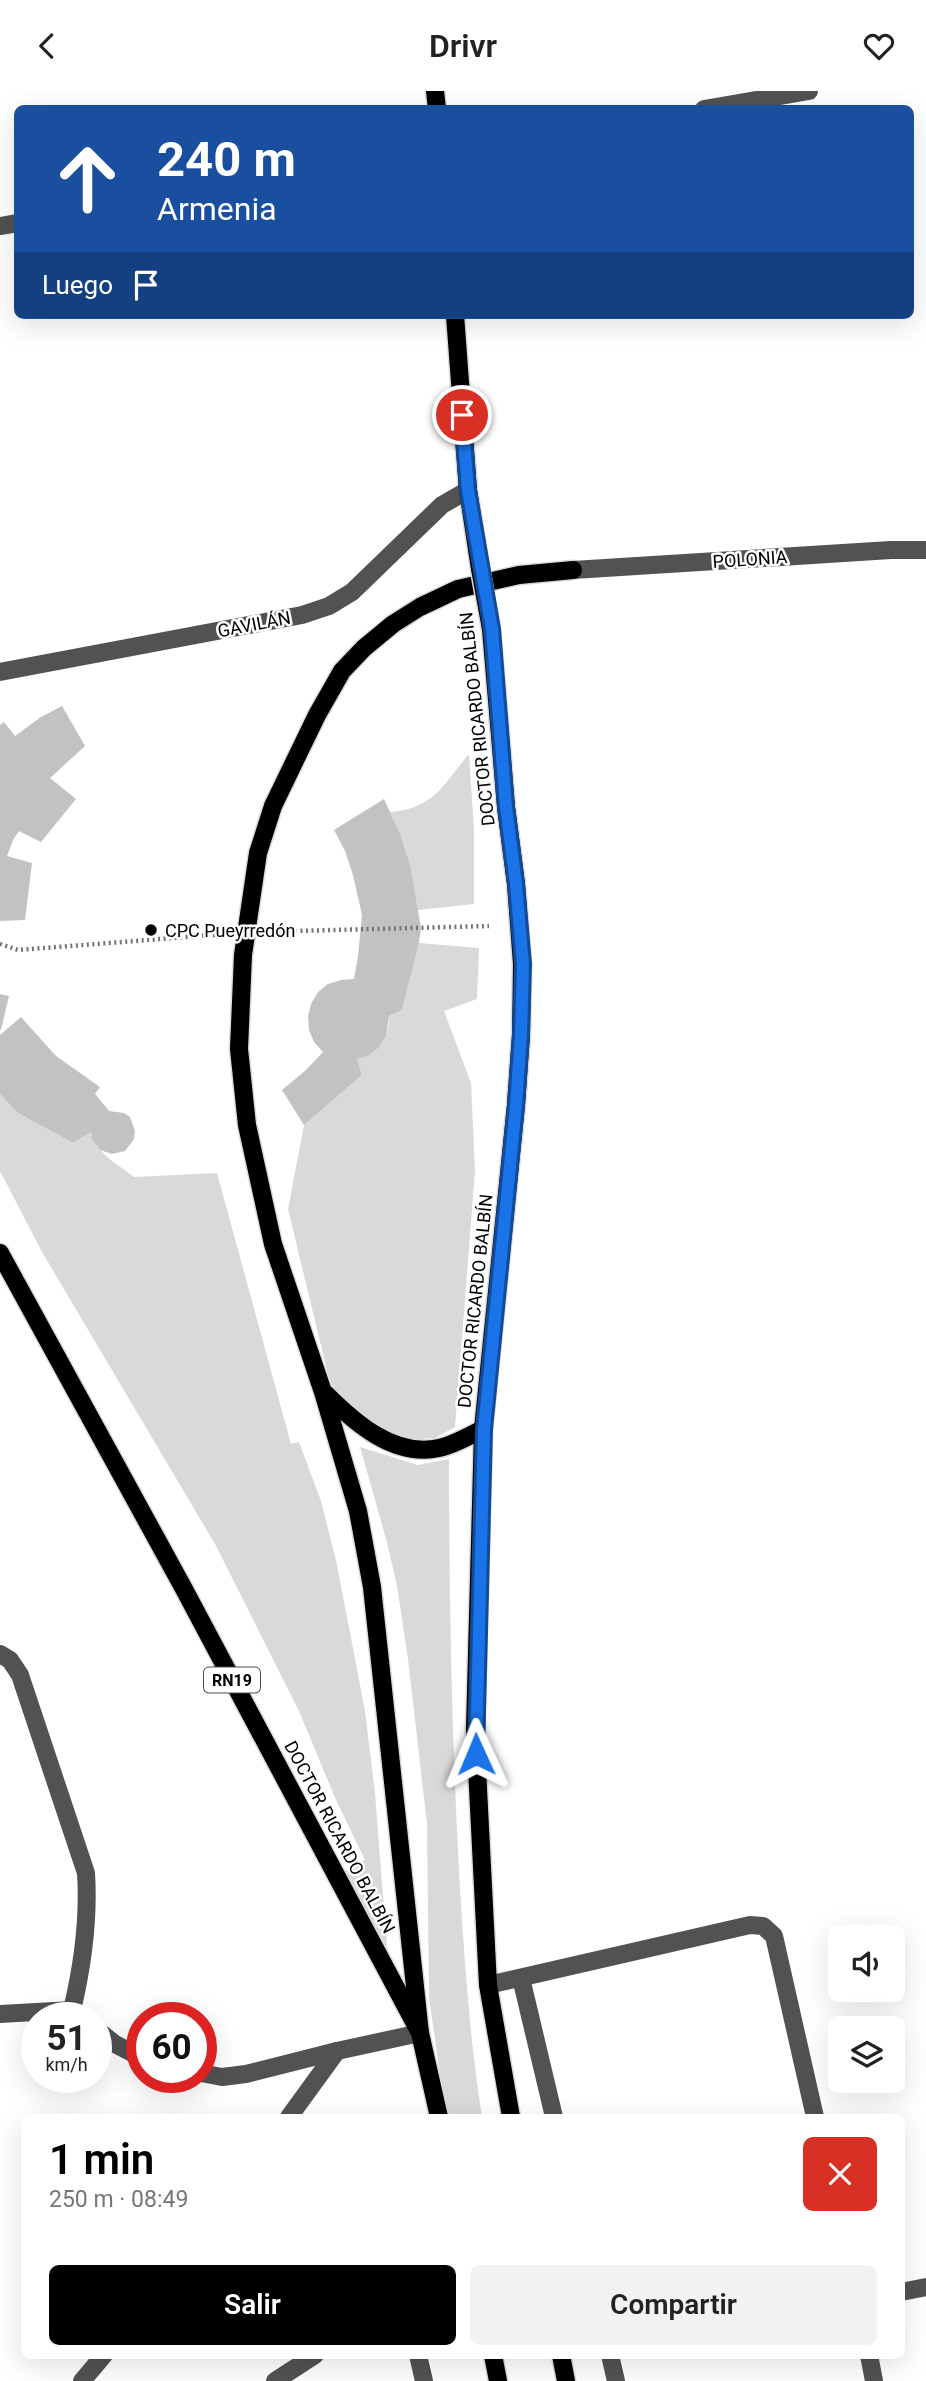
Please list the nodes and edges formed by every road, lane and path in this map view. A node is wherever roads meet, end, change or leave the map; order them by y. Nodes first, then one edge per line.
1 (809, 91) edge
2 (727, 105) edge
3 (455, 319) edge
4 (468, 490) junction
5 (926, 550) edge
6 (573, 571) joint
7 (0, 672) edge
8 (489, 926) dead end
9 (0, 944) edge
10 (0, 1253) edge
11 (323, 1392) junction
12 (484, 1429) junction
13 (0, 1654) edge
14 (521, 1978) junction
15 (488, 1985) junction
16 (79, 2002) edge
17 (0, 2014) edge
18 (21, 2014) edge
19 (420, 2033) junction
20 (338, 2051) junction
21 (217, 2076) edge
22 (291, 2114) edge
23 (438, 2114) edge
24 (510, 2114) edge
25 (553, 2114) edge
26 (815, 2114) edge
27 (926, 2287) edge
28 (905, 2292) edge
29 (101, 2359) edge
30 (309, 2359) edge
31 (419, 2359) edge
32 (493, 2359) edge
33 (562, 2359) edge
34 (611, 2359) edge
35 (870, 2359) edge
36 (82, 2381) edge
37 (275, 2381) edge
38 (424, 2381) edge
39 (498, 2381) edge
40 (566, 2381) edge
41 (616, 2381) edge
42 (874, 2381) edge

1 - 2 street
3 - 4 main road, DOCTOR RICARDO BALBÍN
4 - 7 street, GAVILÁN
4 - 12 main road, DOCTOR RICARDO BALBÍN, bridge
5 - 6 street, POLONIA
6 - 11 main road, RN19
8 - 9 path, bridge
10 - 19 main road, DOCTOR RICARDO BALBÍN / RN19
11 - 12 main road
11 - 19 main road, RN19
12 - 15 main road, DOCTOR RICARDO BALBÍN
13 - 16 street
14 - 15 street
14 - 25 street
14 - 26 street
15 - 24 main road, DOCTOR RICARDO BALBÍN
17 - 18 street
19 - 20 street
19 - 23 main road, DOCTOR RICARDO BALBÍN / RN19
20 - 21 street
20 - 22 street
27 - 28 street
29 - 36 street
30 - 37 street
31 - 38 street
32 - 39 main road
33 - 40 main road
34 - 41 street
35 - 42 street

